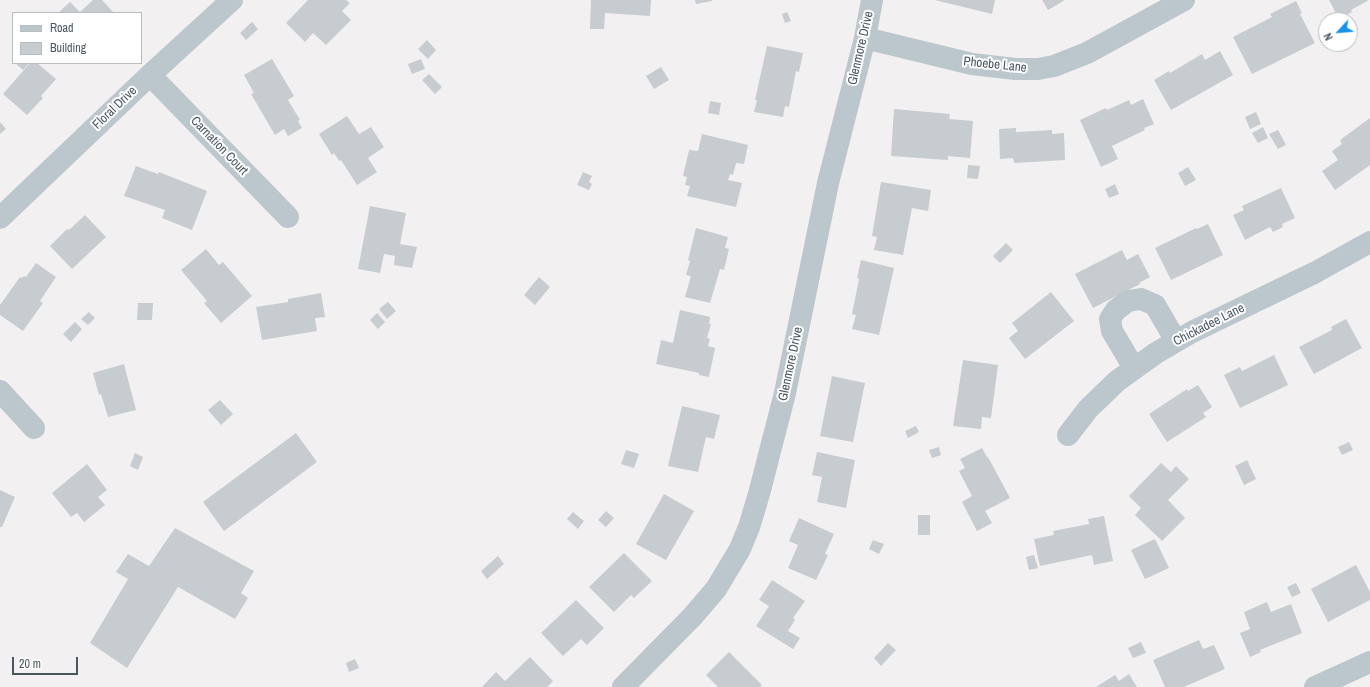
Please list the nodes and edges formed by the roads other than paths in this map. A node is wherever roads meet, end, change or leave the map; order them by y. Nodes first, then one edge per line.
1 (232, 0) edge
2 (872, 0) edge
3 (1184, 0) edge
4 (865, 38) junction
5 (150, 76) junction
6 (288, 217) dead end
7 (0, 218) edge
8 (1370, 242) edge
9 (1176, 341) junction
10 (1134, 368) junction
11 (0, 391) edge
12 (34, 428) dead end
13 (1068, 435) dead end
14 (1370, 662) edge
15 (623, 687) edge
16 (1315, 687) edge

1 - 5 street, Floral Drive
2 - 4 street, Glenmore Drive
3 - 4 street, Phoebe Lane
4 - 15 street, Glenmore Drive
5 - 6 street, Carnation Court
5 - 7 street, Floral Drive
8 - 9 street, Chickadee Lane
9 - 10 street, Chickadee Lane
9 - 10 street
10 - 13 street, Chickadee Lane
11 - 12 street
14 - 16 street

